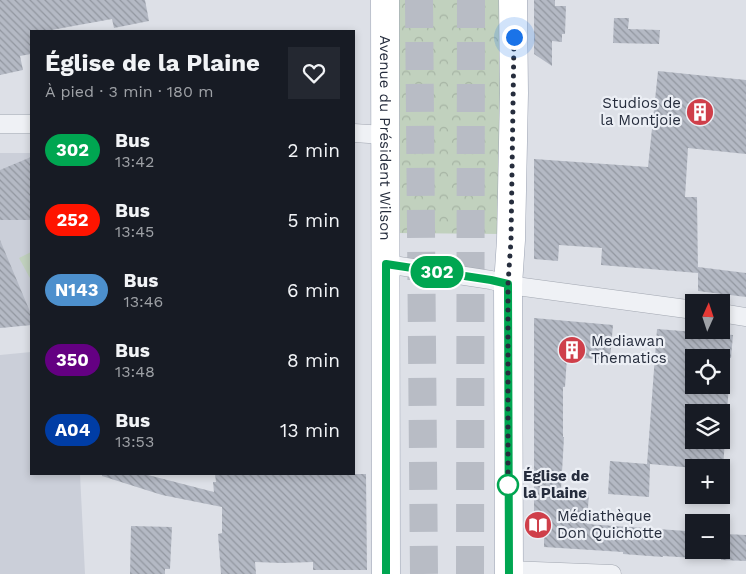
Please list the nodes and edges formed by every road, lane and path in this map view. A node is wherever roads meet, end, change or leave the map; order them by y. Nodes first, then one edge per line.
1 (385, 0) edge
2 (514, 0) edge
3 (0, 124) edge
4 (30, 124) edge
5 (355, 133) edge
6 (384, 135) junction
7 (386, 264) junction
8 (508, 284) junction
9 (685, 309) edge
10 (730, 314) edge
11 (746, 317) edge
12 (509, 572) edge
13 (386, 574) edge
14 (612, 574) edge

1 - 6 main road, Avenue du Président Wilson
2 - 8 main road
3 - 4 street
5 - 6 street
6 - 7 main road, Avenue du Président Wilson
7 - 8 street
7 - 13 main road, Avenue du Président Wilson
8 - 9 street
8 - 12 main road
10 - 11 street
12 - 14 street

